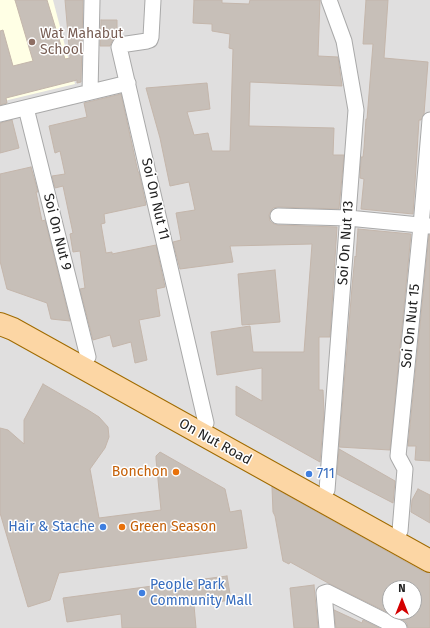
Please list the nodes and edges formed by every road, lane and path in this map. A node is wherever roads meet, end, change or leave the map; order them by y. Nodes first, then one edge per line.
1 (92, 0) edge
2 (153, 0) edge
3 (329, 0) edge
4 (128, 83) junction
5 (90, 92) junction
6 (26, 108) junction
7 (0, 114) edge
8 (430, 120) edge
9 (278, 216) dead end
10 (348, 218) junction
11 (426, 226) edge
12 (0, 312) edge
13 (0, 324) edge
14 (88, 357) junction
15 (206, 423) junction
16 (327, 490) junction
17 (400, 531) junction
18 (430, 548) edge
19 (430, 561) edge
20 (327, 628) edge
21 (399, 628) edge

1 - 5 street
2 - 4 street, Soi On Nut 11
3 - 10 street, Soi On Nut 13
4 - 5 street
4 - 15 street, Soi On Nut 11
5 - 6 street
6 - 7 street
6 - 14 street, Soi On Nut 9
8 - 11 street, Soi On Nut 15
9 - 10 street
10 - 11 street
10 - 16 street, Soi On Nut 13
11 - 17 street, Soi On Nut 15
12 - 14 main road, On Nut Road
13 - 19 main road, On Nut Road
14 - 15 main road, On Nut Road
15 - 16 main road, On Nut Road
16 - 17 main road, On Nut Road
17 - 18 main road, On Nut Road
20 - 21 street

